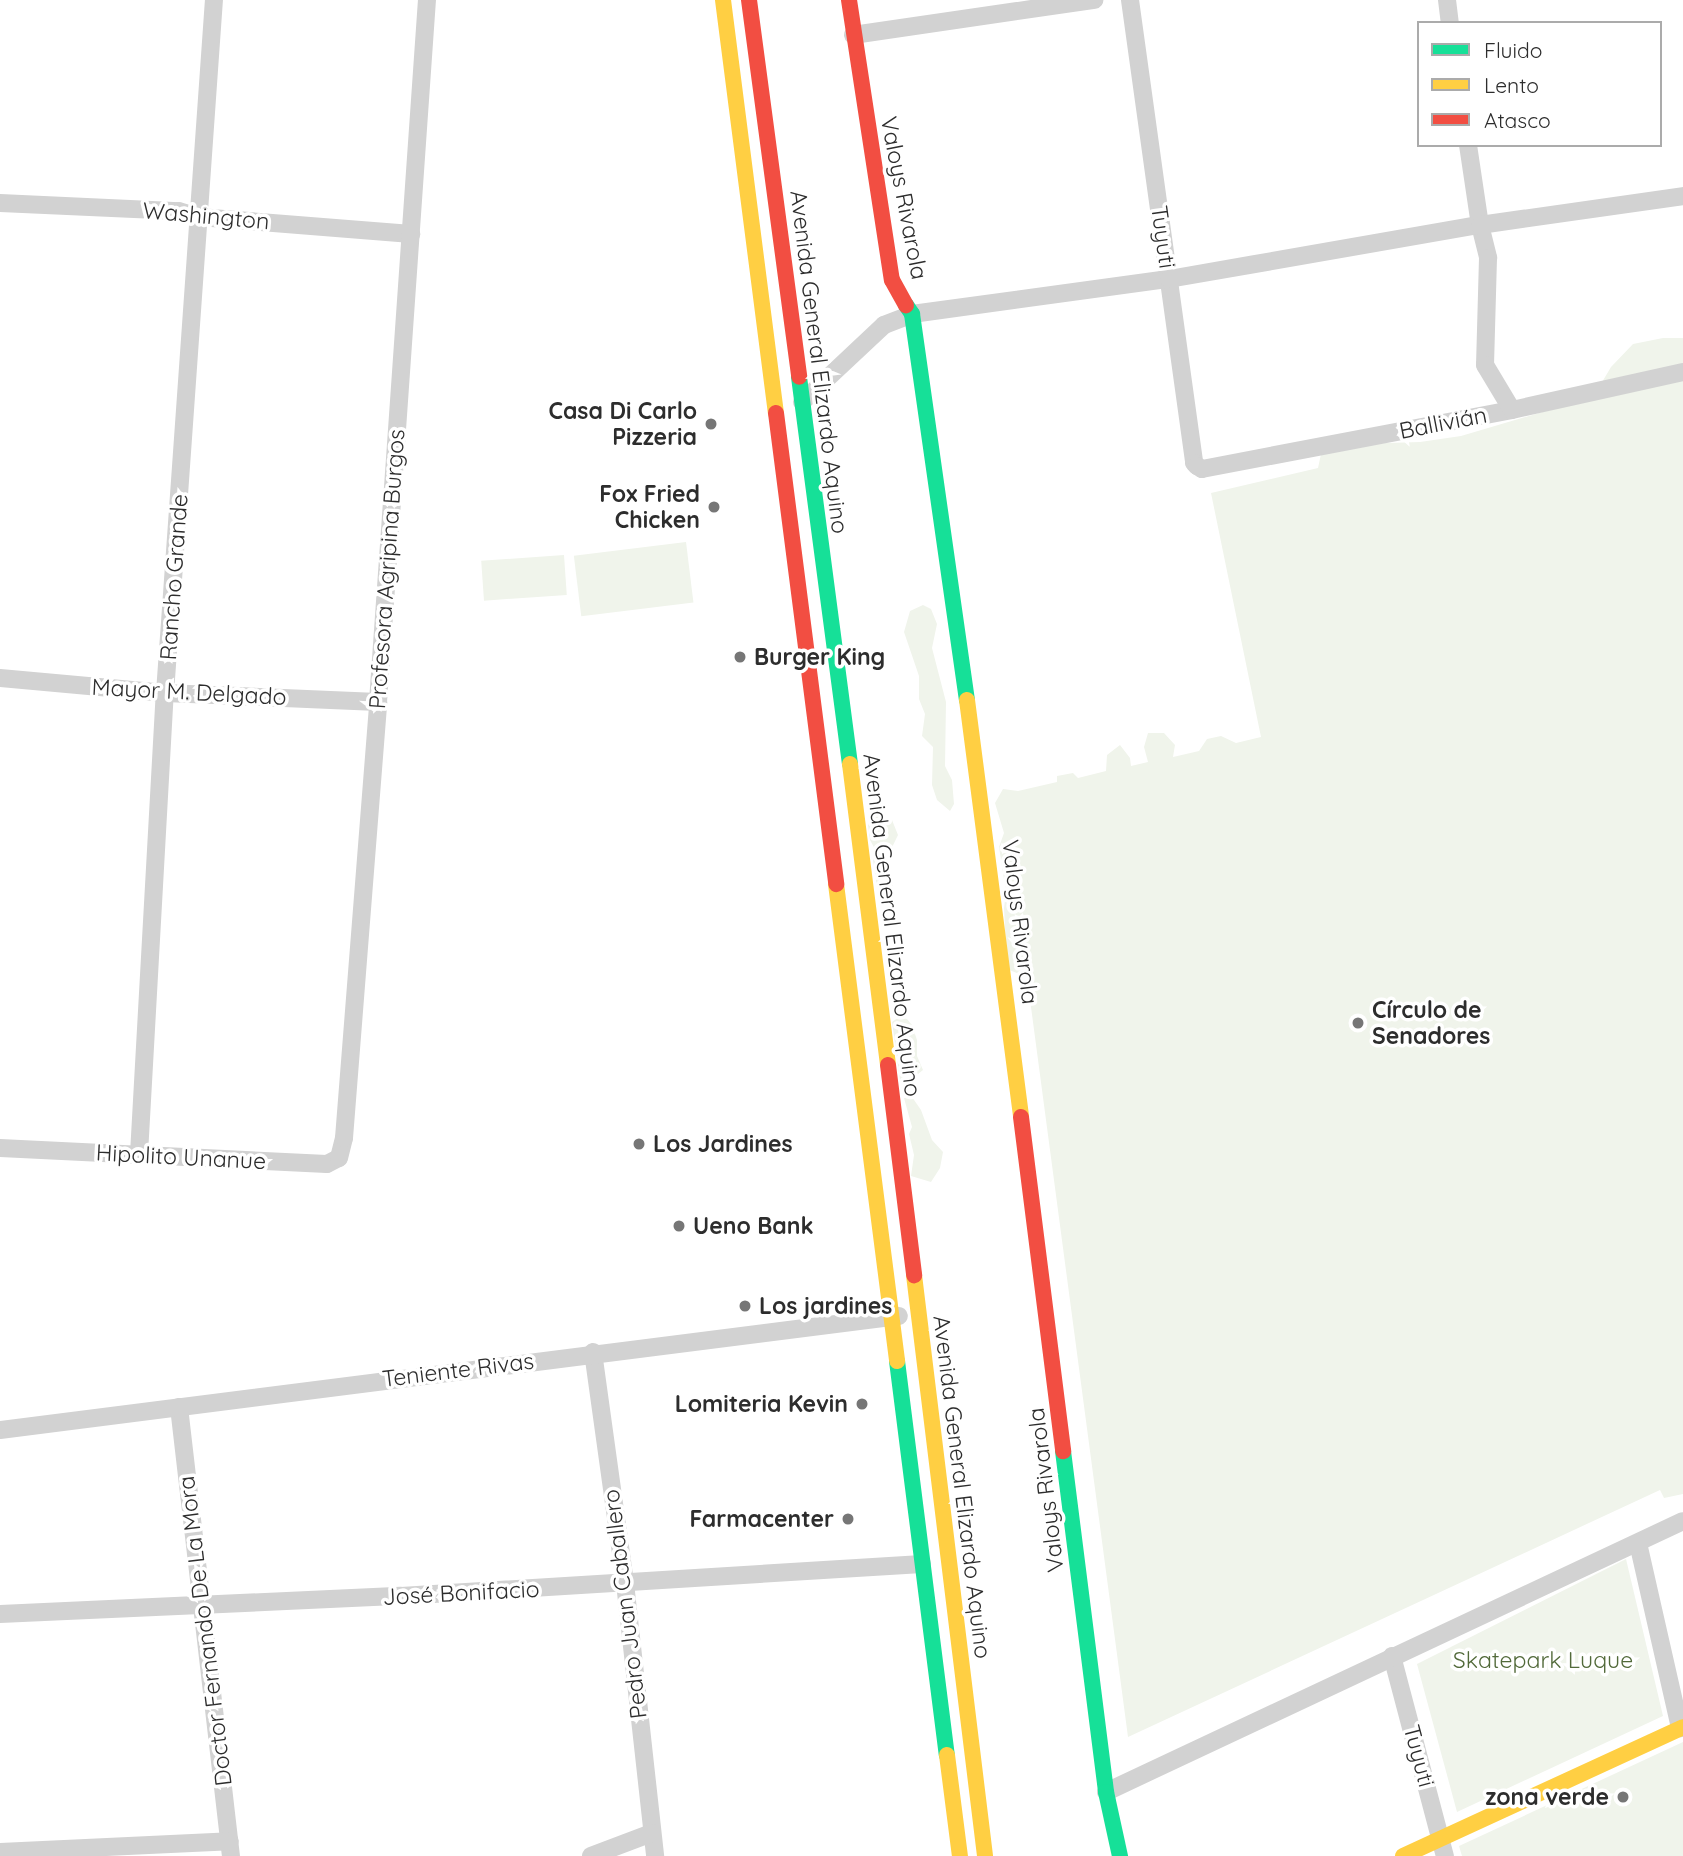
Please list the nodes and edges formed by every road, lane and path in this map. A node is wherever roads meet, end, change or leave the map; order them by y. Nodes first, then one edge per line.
1 (214, 0) edge
2 (427, 0) edge
3 (723, 0) edge
4 (749, 0) edge
5 (849, 0) edge
6 (1094, 0) edge
7 (1130, 0) edge
8 (1447, 0) edge
9 (1450, 21) edge
10 (853, 34) junction
11 (1468, 147) edge
12 (1683, 196) edge
13 (0, 203) edge
14 (199, 217) junction
15 (1480, 225) junction
16 (411, 234) junction
17 (1169, 279) junction
18 (912, 314) junction
19 (1683, 372) edge
20 (802, 402) junction
21 (1512, 410) junction
22 (1202, 469) joint
23 (0, 678) edge
24 (165, 693) junction
25 (378, 702) junction
26 (344, 1138) joint
27 (0, 1148) edge
28 (139, 1154) junction
29 (917, 1314) junction
30 (891, 1317) junction
31 (593, 1352) junction
32 (179, 1407) junction
33 (0, 1430) edge
34 (1683, 1521) edge
35 (1638, 1543) junction
36 (922, 1564) junction
37 (625, 1583) junction
38 (202, 1605) junction
39 (0, 1614) edge
40 (1392, 1656) junction
41 (1681, 1727) edge
42 (1106, 1792) junction
43 (652, 1833) junction
44 (1443, 1847) edge
45 (231, 1849) edge
46 (0, 1852) edge
47 (591, 1856) edge
48 (655, 1856) edge
49 (960, 1856) edge
50 (985, 1856) edge
51 (1120, 1856) edge
52 (1403, 1856) edge

1 - 14 street, Rancho Grande
2 - 16 street, Profesora Agripina Burgos
3 - 30 main road
4 - 20 main road, Avenida General Elizardo Aquino
5 - 10 main road, Valoys Rivarola
6 - 10 street
7 - 17 street, Tuyuti
8 - 9 street
10 - 18 main road, Valoys Rivarola
11 - 15 street
12 - 15 street
13 - 14 street, Washington
14 - 16 street, Washington
14 - 24 street, Rancho Grande
15 - 17 street
15 - 21 street
16 - 25 street, Profesora Agripina Burgos
17 - 18 street
17 - 22 street, Tuyuti
18 - 20 street
18 - 42 main road, Valoys Rivarola
19 - 21 street, Ballivián
20 - 29 main road, Avenida General Elizardo Aquino
21 - 22 street, Ballivián
23 - 24 street, Mayor M. Delgado
24 - 25 street, Mayor M. Delgado
24 - 28 street, Rancho Grande
25 - 26 street, Profesora Agripina Burgos
26 - 28 street, Hipolito Unanue
27 - 28 street, Hipolito Unanue
29 - 30 street, Teniente Rivas
29 - 50 main road, Avenida General Elizardo Aquino
30 - 31 street, Teniente Rivas
30 - 36 main road
31 - 32 street, Teniente Rivas
31 - 37 street, Pedro Juan Caballero
32 - 33 street, Teniente Rivas
32 - 38 street, Doctor Fernando De La Mora
34 - 35 street
35 - 40 street
35 - 41 street
36 - 37 street, José Bonifacio
36 - 49 main road
37 - 38 street, José Bonifacio
37 - 43 street, Pedro Juan Caballero
38 - 39 street, José Bonifacio
38 - 45 street, Doctor Fernando De La Mora
40 - 42 street
40 - 44 street, Tuyuti
41 - 44 main road
42 - 51 main road, Valoys Rivarola
43 - 47 street
43 - 48 street, Pedro Juan Caballero
44 - 52 main road
45 - 46 street

